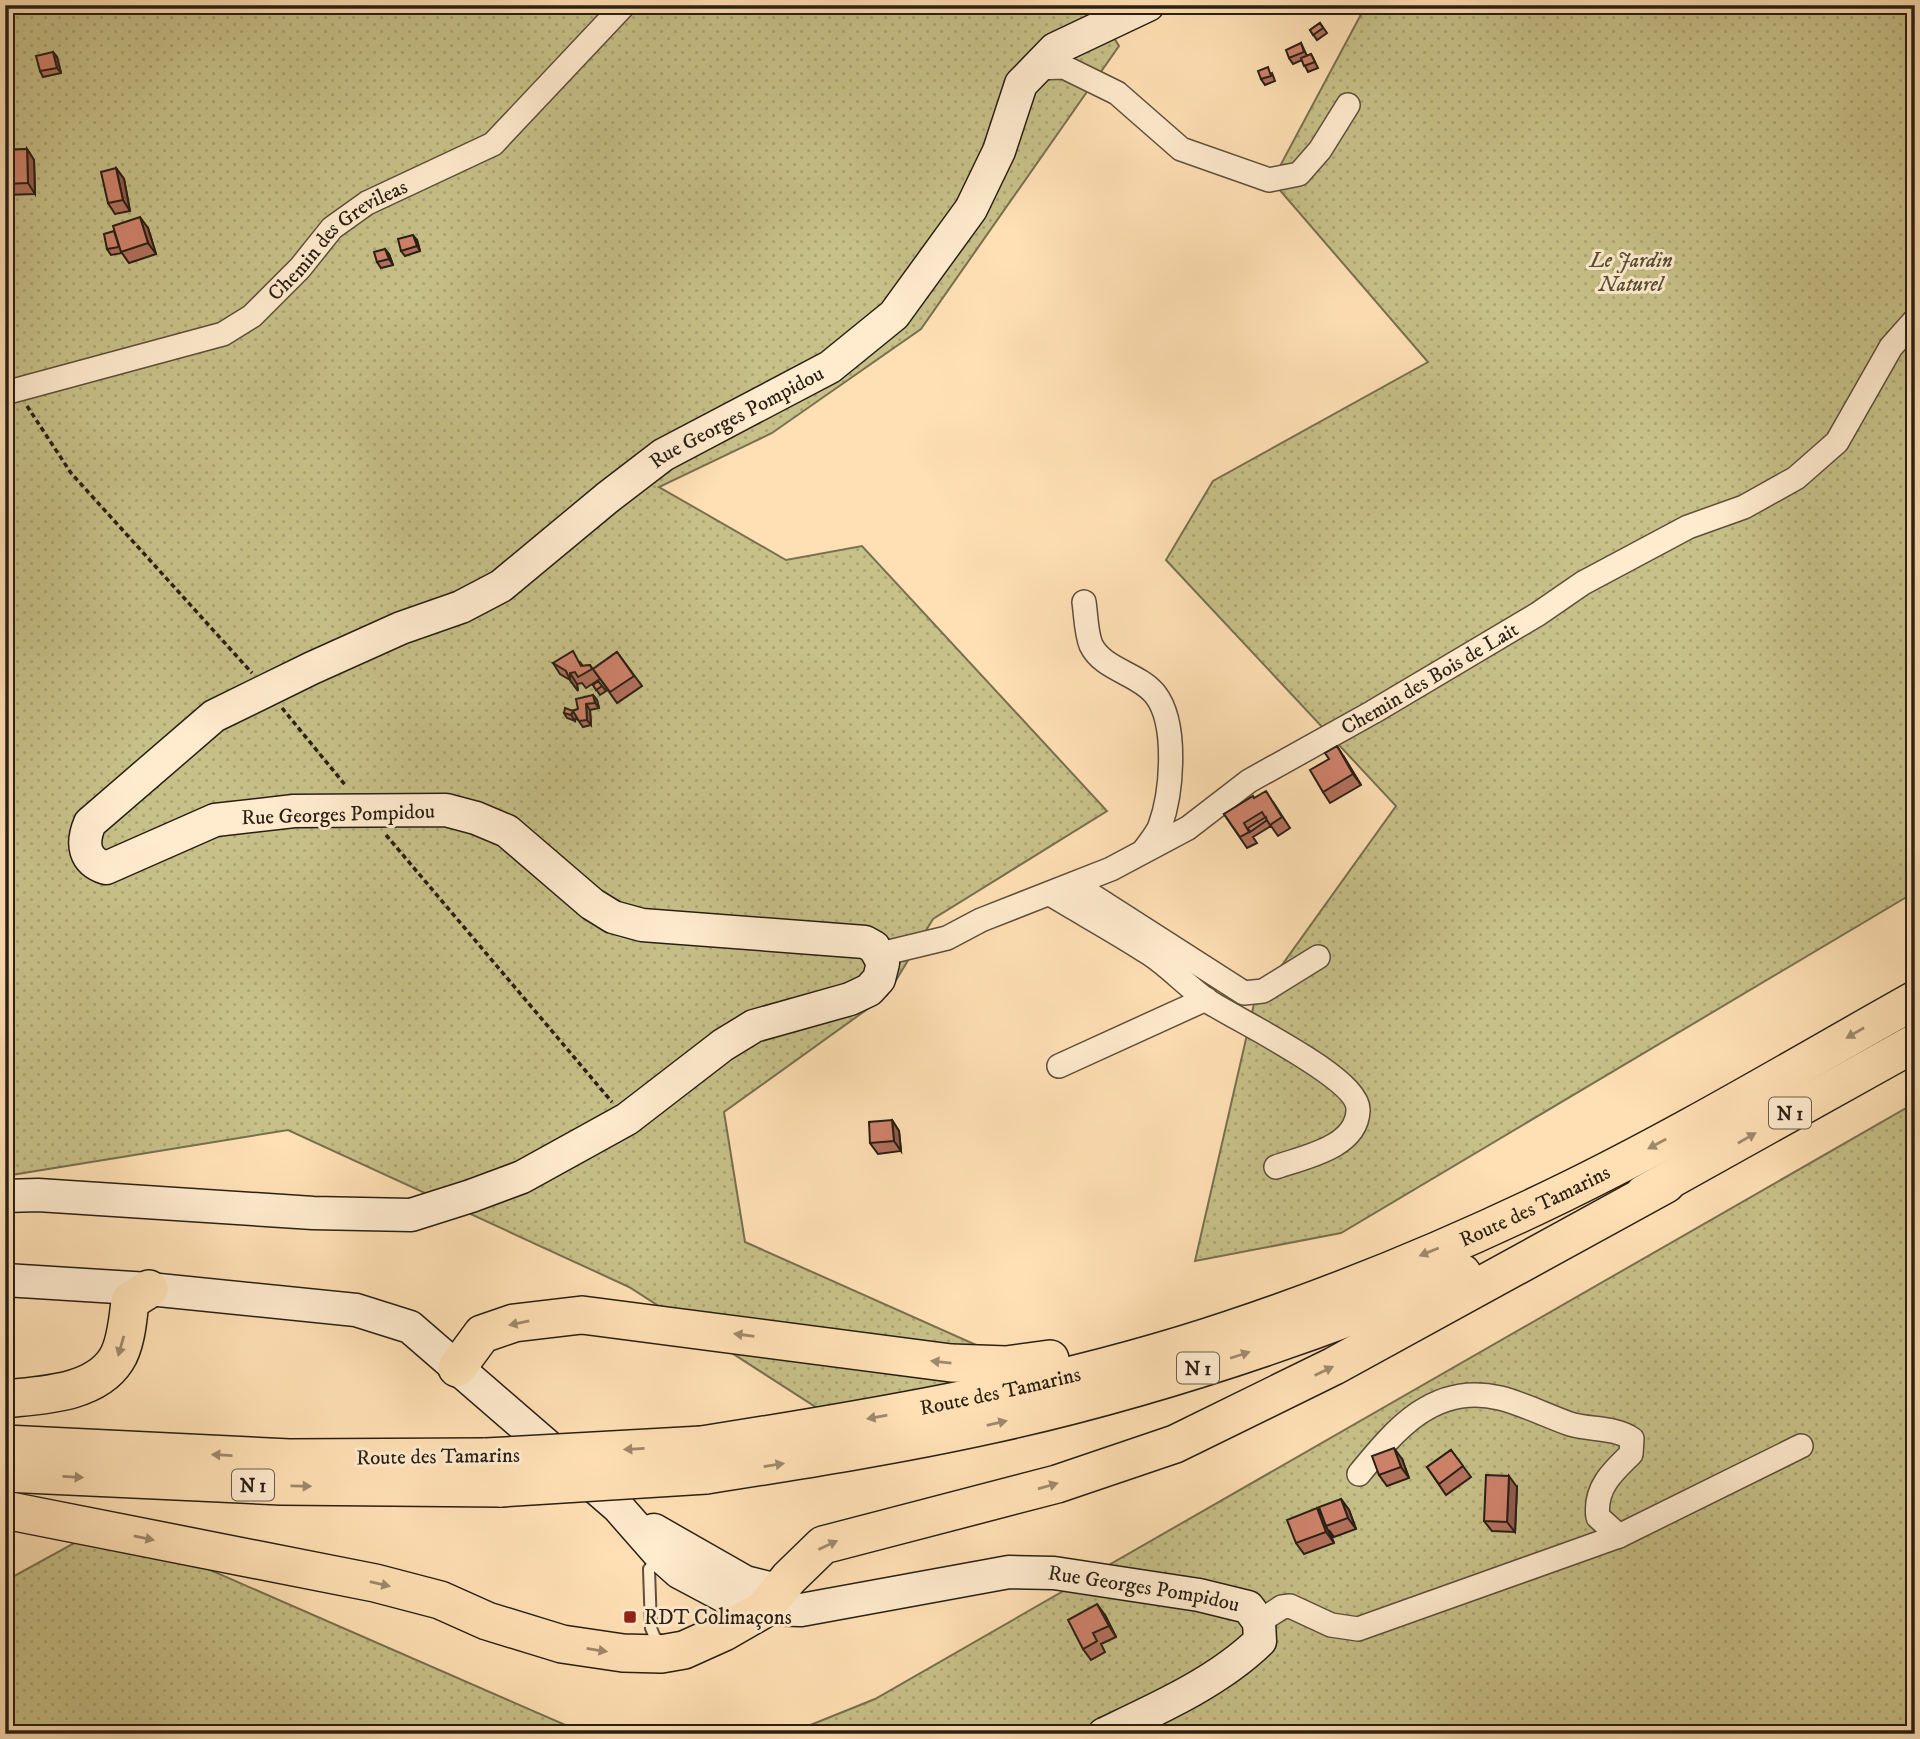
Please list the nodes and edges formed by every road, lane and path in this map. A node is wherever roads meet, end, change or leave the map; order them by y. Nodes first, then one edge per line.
1 (624, 5) edge
2 (1148, 5) edge
3 (1036, 68) junction
4 (1348, 105) dead end
5 (1915, 320) edge
6 (11, 392) edge
7 (1084, 602) dead end
8 (267, 690) junction
9 (366, 811) junction
10 (1143, 851) junction
11 (1074, 884) junction
12 (1050, 894) junction
13 (881, 954) junction
14 (1318, 957) dead end
15 (1206, 999) junction
16 (1915, 1000) edge
17 (1915, 1043) edge
18 (1059, 1066) dead end
19 (627, 1119) junction
20 (1276, 1167) dead end
21 (1666, 1184) junction
22 (5, 1196) edge
23 (5, 1280) edge
24 (1343, 1287) junction
25 (139, 1295) junction
26 (457, 1368) junction
27 (5, 1399) edge
28 (5, 1444) edge
29 (1801, 1446) dead end
30 (704, 1460) junction
31 (5, 1473) edge
32 (493, 1473) junction
33 (1359, 1474) dead end
34 (618, 1507) junction
35 (5, 1510) edge
36 (1619, 1536) junction
37 (692, 1554) junction
38 (661, 1556) junction
39 (772, 1600) junction
40 (1259, 1622) junction
41 (724, 1632) junction
42 (1104, 1734) edge

1 - 6 street, Chemin des Grevileas
2 - 3 main road, Rue Georges Pompidou
3 - 4 street
3 - 8 main road, Rue Georges Pompidou
5 - 10 street, Chemin des Bois de Lait
6 - 8 path
7 - 10 street
8 - 9 path
8 - 9 main road, Rue Georges Pompidou
9 - 13 main road, Rue Georges Pompidou
9 - 19 path
10 - 11 street, Chemin des Bois de Lait
11 - 12 street, Chemin des Bois de Lait
11 - 14 street
12 - 13 street, Chemin des Bois de Lait
12 - 15 street
13 - 19 main road
15 - 18 street
15 - 20 street
16 -> 24 highway, Route des Tamarins / N 1
21 -> 17 highway, Route des Tamarins / N 1
19 - 22 main road
30 -> 21 highway, Route des Tamarins / N 1
39 -> 21 highway
23 - 25 main road, Rue Georges Pompidou
24 -> 26 highway
24 -> 30 highway, Route des Tamarins / N 1
25 - 26 main road, Rue Georges Pompidou
25 -> 27 highway
26 - 34 main road, Rue Georges Pompidou
32 -> 28 highway, Route des Tamarins / N 1
29 - 36 street
30 - 32 highway, Route des Tamarins / N 1, bridge
31 -> 32 highway, Route des Tamarins / N 1
33 - 36 street
34 - 37 main road, Rue Georges Pompidou
34 - 38 main road, Rue Georges Pompidou
35 -> 41 highway
36 - 40 street
37 - 38 lane
37 - 39 main road, Rue Georges Pompidou
38 - 39 main road, Rue Georges Pompidou
38 - 41 lane
39 - 40 main road, Rue Georges Pompidou
39 - 41 highway
40 - 42 main road, Rue Georges Pompidou

